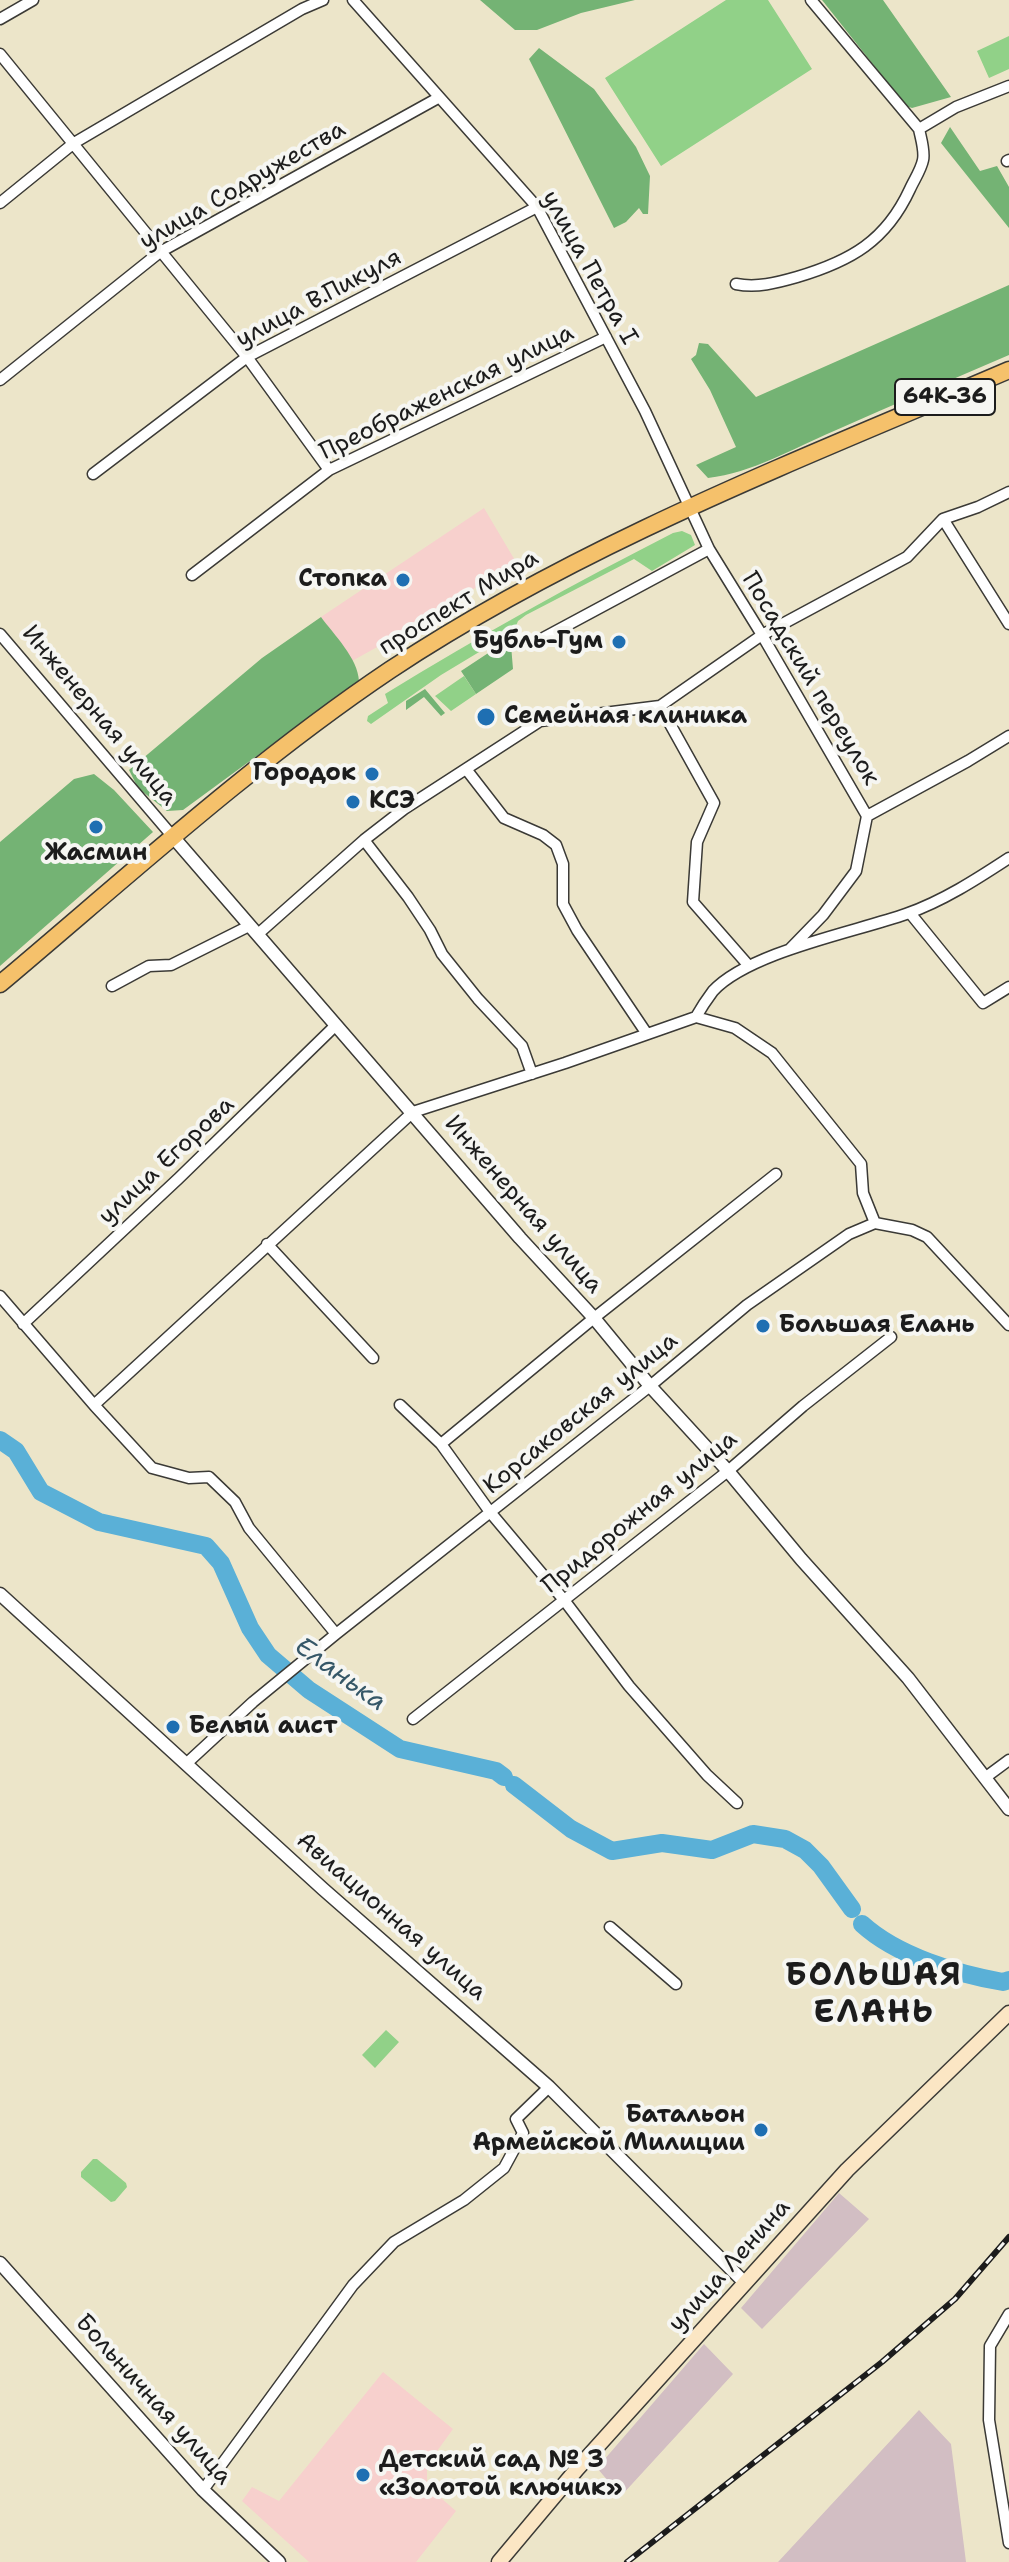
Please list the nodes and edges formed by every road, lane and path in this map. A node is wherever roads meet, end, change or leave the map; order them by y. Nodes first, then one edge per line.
1 (33, 0) edge
2 (323, 0) edge
3 (353, 0) edge
4 (811, 0) edge
5 (0, 19) edge
6 (0, 54) edge
7 (1009, 86) edge
8 (438, 98) junction
9 (919, 129) junction
10 (74, 143) junction
11 (0, 203) edge
12 (537, 207) junction
13 (160, 252) junction
14 (736, 284) dead end
15 (606, 337) junction
16 (247, 357) junction
17 (1009, 370) edge
18 (0, 380) edge
19 (329, 470) junction
20 (93, 474) dead end
21 (1009, 492) edge
22 (689, 508) junction
23 (943, 519) junction
24 (709, 549) junction
25 (192, 575) dead end
26 (1009, 624) edge
27 (0, 634) edge
28 (762, 635) junction
29 (534, 643) dead end
30 (660, 706) junction
31 (1009, 736) edge
32 (466, 769) junction
33 (867, 816) junction
34 (174, 838) junction
35 (364, 840) junction
36 (1009, 858) edge
37 (910, 913) junction
38 (253, 930) junction
39 (790, 949) junction
40 (749, 966) junction
41 (0, 984) edge
42 (112, 986) dead end
43 (1009, 987) edge
44 (696, 1017) junction
45 (336, 1025) junction
46 (647, 1034) junction
47 (532, 1074) junction
48 (413, 1112) junction
49 (776, 1174) dead end
50 (875, 1223) junction
51 (267, 1244) junction
52 (0, 1296) edge
53 (594, 1318) junction
54 (23, 1324) junction
55 (1009, 1325) edge
56 (891, 1337) dead end
57 (373, 1358) dead end
58 (650, 1386) junction
59 (94, 1405) junction
60 (400, 1405) dead end
61 (441, 1444) junction
62 (728, 1471) junction
63 (490, 1512) junction
64 (0, 1594) edge
65 (564, 1600) junction
66 (336, 1634) junction
67 (413, 1719) dead end
68 (1009, 1760) edge
69 (187, 1763) junction
70 (986, 1777) junction
71 (737, 1803) dead end
72 (1009, 1809) edge
73 (610, 1927) dead end
74 (676, 1984) dead end
75 (1009, 2013) edge
76 (549, 2087) junction
77 (0, 2263) edge
78 (744, 2282) junction
79 (1009, 2314) edge
80 (203, 2490) junction
81 (1009, 2543) edge
82 (279, 2562) edge
83 (499, 2562) edge

1 - 5 street
2 - 10 street
3 - 8 street, улица Петра I
4 - 9 street
6 - 10 street
7 - 9 street
8 - 12 street, улица Петра I
8 - 13 street, улица Содружества
9 - 14 street
10 - 11 street
10 - 13 street
12 - 15 street, улица Петра I
12 - 16 street, улица В.Пикуля
13 - 16 street
13 - 18 street, улица Содружества
15 - 19 street, Преображенская улица
15 - 22 street, улица Петра I
16 - 19 street
16 - 20 street, улица В.Пикуля
17 - 22 main road, проспект Мира / 64К-36
19 - 25 street, Преображенская улица
21 - 23 street
22 - 24 street, Посадский переулок
22 - 34 main road, проспект Мира
23 - 26 street
23 - 28 street
24 - 28 street, Посадский переулок
24 - 29 street
27 - 34 street, Инженерная улица
28 - 30 street
28 - 33 street, Посадский переулок
30 - 32 street
30 - 40 street
31 - 33 street
32 - 35 street
32 - 46 street
33 - 39 street, Посадский переулок
34 - 38 street, Инженерная улица
34 - 41 main road, проспект Мира
35 - 38 street
35 - 47 street
36 - 37 street, Посадский переулок
37 - 39 street, Посадский переулок
37 - 43 street
38 - 42 street
38 - 45 street, Инженерная улица
39 - 40 street, Посадский переулок
40 - 44 street, Посадский переулок
44 - 46 street
44 - 50 street
45 - 48 street, Инженерная улица
45 - 54 street, улица Егорова
46 - 47 street
47 - 48 street
48 - 51 street
48 - 53 street, Инженерная улица
49 - 53 street
50 - 55 street
50 - 58 street, Корсаковская улица
51 - 57 street
51 - 59 street
52 - 54 street
53 - 58 street, Инженерная улица
53 - 61 street
54 - 59 street
56 - 62 street, Придорожная улица
58 - 62 street, Инженерная улица
58 - 63 street, Корсаковская улица
59 - 66 street
60 - 61 street
61 - 63 street
62 - 65 street, Придорожная улица
62 - 70 street, Инженерная улица
63 - 65 street
63 - 66 street, Корсаковская улица
64 - 69 street, Авиационная улица
65 - 67 street, Придорожная улица
65 - 71 street
66 - 69 street, Корсаковская улица
68 - 70 street
69 - 76 street, Авиационная улица
70 - 72 street, Инженерная улица
73 - 74 street
75 - 78 main road, улица Ленина
76 - 78 street, Авиационная улица
76 - 80 street
77 - 80 street, Больничная улица
78 - 83 main road, улица Ленина
79 - 81 street
80 - 82 street, Больничная улица

